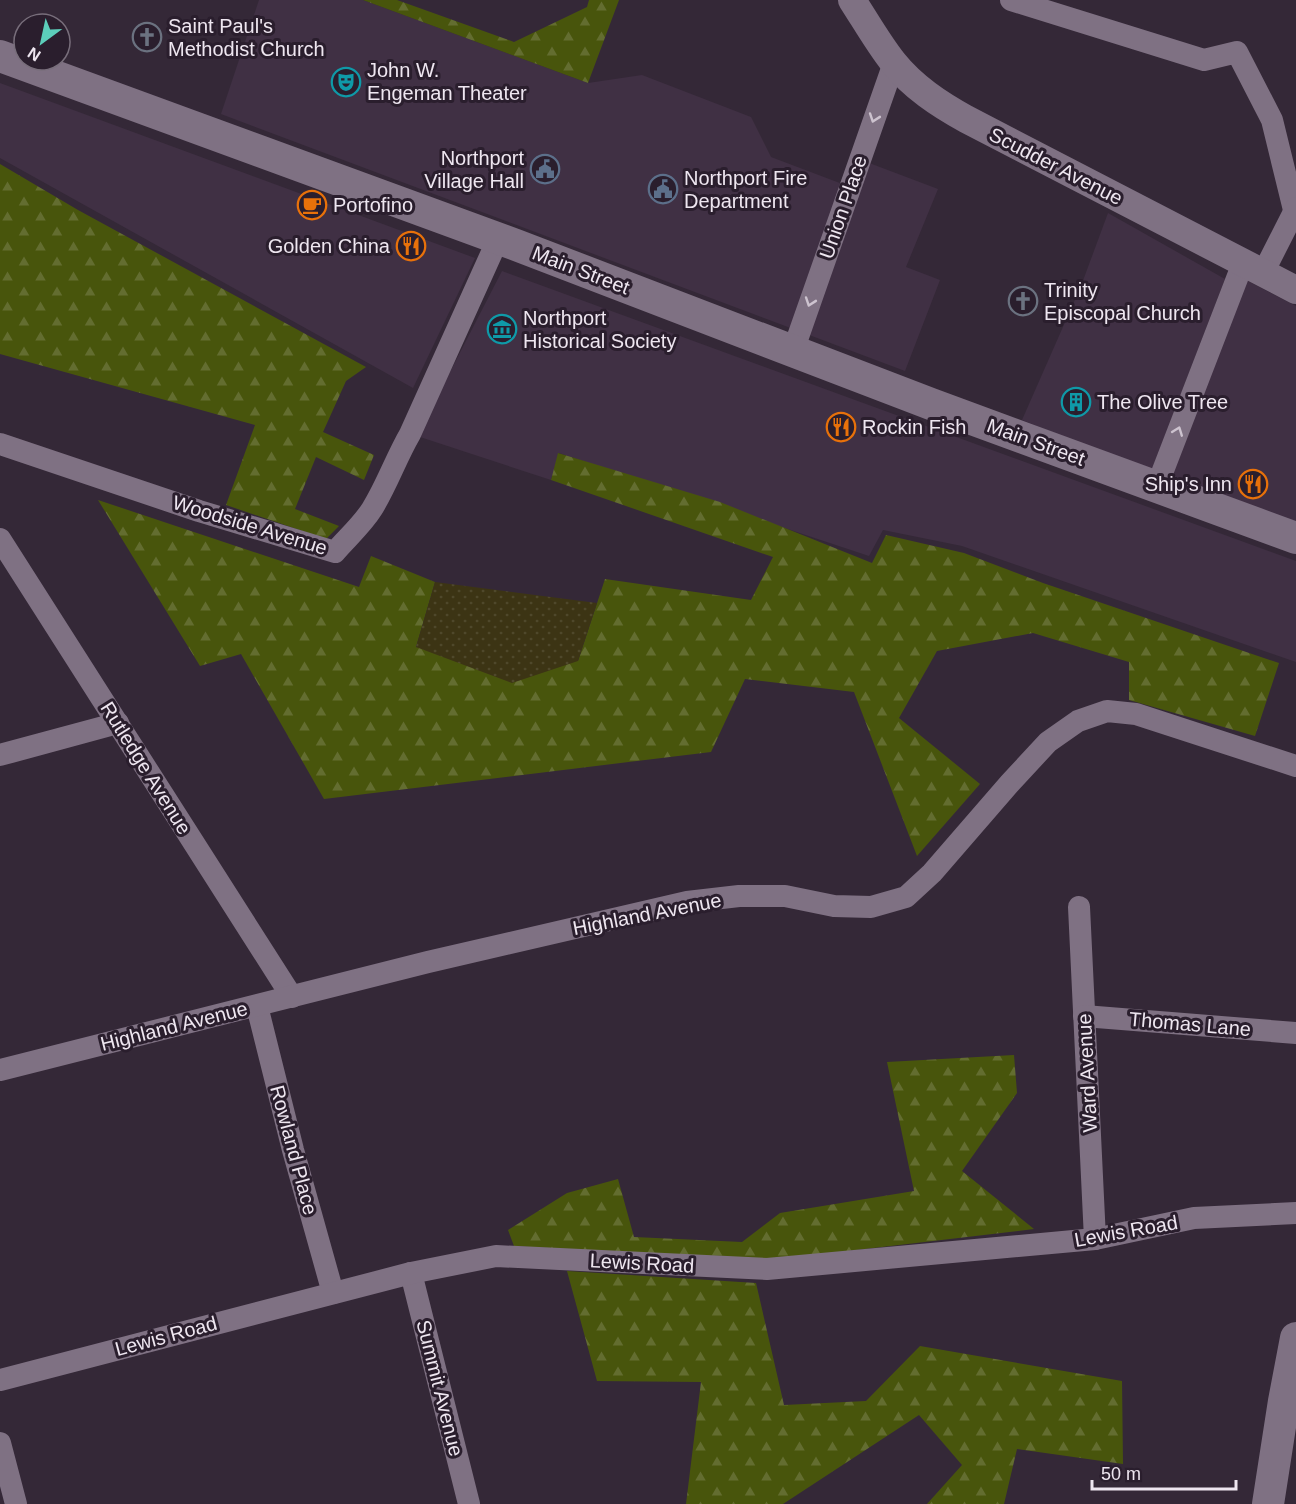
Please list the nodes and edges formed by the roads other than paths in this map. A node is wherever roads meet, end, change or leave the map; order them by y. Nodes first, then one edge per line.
1 (852, 0) edge
2 (1011, 0) edge
3 (0, 56) edge
4 (894, 63) junction
5 (1295, 209) edge
6 (498, 239) junction
7 (1253, 268) junction
8 (1296, 290) edge
9 (793, 351) junction
10 (0, 444) edge
11 (1157, 486) junction
12 (1296, 538) edge
13 (0, 539) edge
14 (118, 723) junction
15 (0, 755) edge
16 (1296, 766) edge
17 (1079, 907) dead end
18 (291, 997) junction
19 (257, 1006) junction
20 (1084, 1016) junction
21 (1296, 1033) edge
22 (0, 1070) edge
23 (1296, 1213) edge
24 (1095, 1239) junction
25 (411, 1273) junction
26 (333, 1293) junction
27 (1296, 1338) edge
28 (0, 1380) edge
29 (0, 1443) edge
30 (16, 1504) edge
31 (469, 1504) edge
32 (1268, 1504) edge

1 - 4 street, Scudder Avenue
2 - 5 street
3 - 6 main road, Main Street
4 - 7 street, Scudder Avenue
4 -> 9 street, Union Place
5 - 7 street
6 - 9 main road, Main Street
6 - 10 street, Woodside Avenue
7 - 8 street, Scudder Avenue
11 -> 7 street
9 - 11 main road, Main Street
11 - 12 main road, Main Street
13 - 14 street, Rutledge Avenue
14 - 15 street
14 - 18 street, Rutledge Avenue
16 - 18 street, Highland Avenue
17 - 20 street, Ward Avenue
18 - 19 street, Highland Avenue
19 - 22 street, Highland Avenue
19 - 26 street, Rowland Place
20 - 21 street, Thomas Lane
20 - 24 street, Ward Avenue
23 - 24 street, Lewis Road
24 - 25 street, Lewis Road
25 - 26 street, Lewis Road
25 - 31 street, Summit Avenue
26 - 28 street, Lewis Road
27 - 32 main road
29 - 30 street

